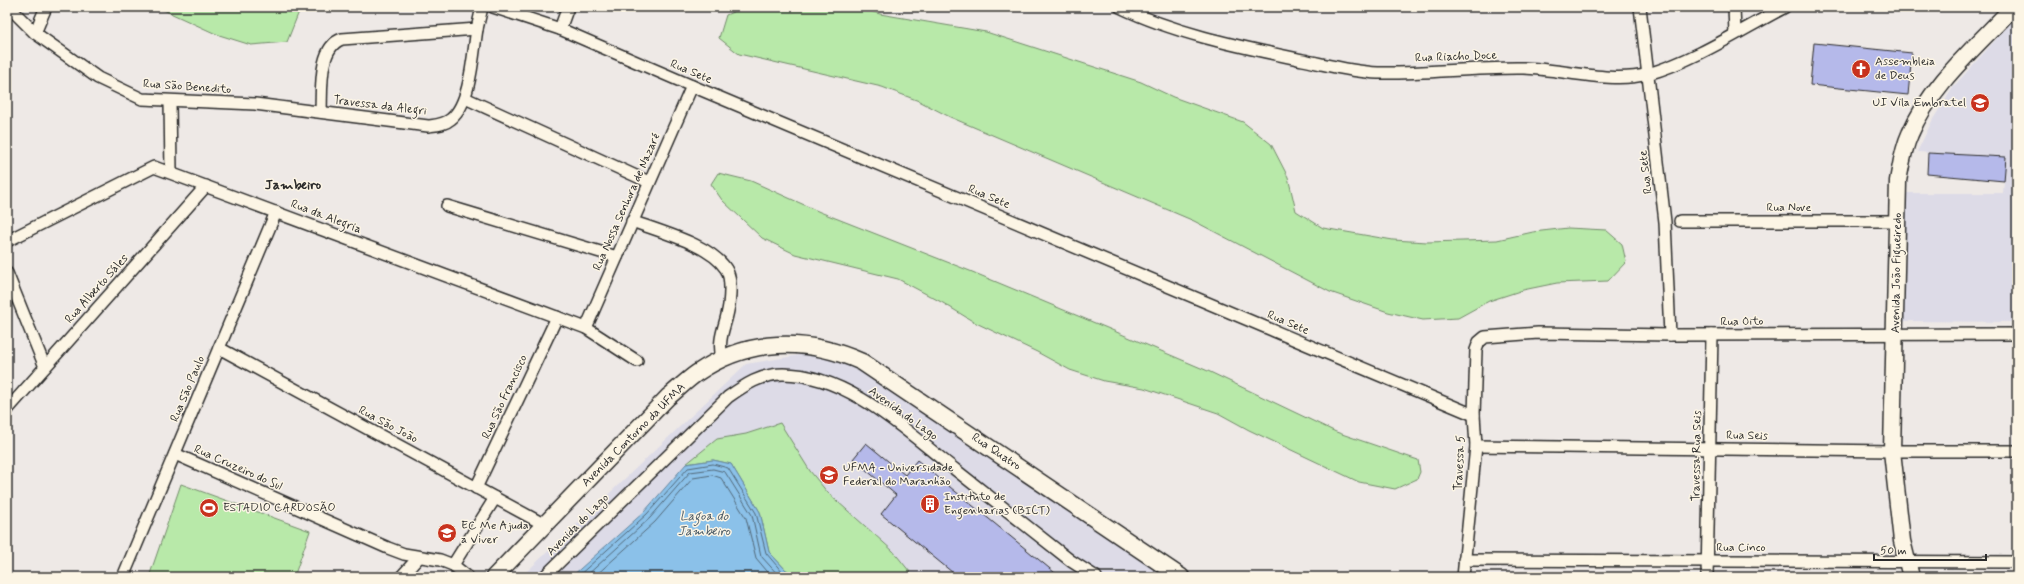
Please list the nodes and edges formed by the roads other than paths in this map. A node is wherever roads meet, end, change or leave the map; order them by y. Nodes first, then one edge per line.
1 (10, 7) edge
2 (46, 7) edge
3 (482, 7) edge
4 (493, 7) edge
5 (568, 7) edge
6 (1120, 7) edge
7 (1640, 7) edge
8 (1734, 7) edge
9 (1785, 7) edge
10 (2013, 7) edge
11 (477, 29) junction
12 (560, 29) junction
13 (1735, 33) junction
14 (35, 34) junction
15 (1648, 74) junction
16 (692, 86) junction
17 (465, 98) junction
18 (170, 101) junction
19 (321, 112) junction
20 (170, 172) junction
21 (649, 182) junction
22 (206, 186) junction
23 (448, 206) dead end
24 (276, 212) junction
25 (632, 221) junction
26 (1680, 221) dead end
27 (1897, 221) junction
28 (7, 241) edge
29 (617, 257) junction
30 (7, 273) edge
31 (557, 317) junction
32 (586, 328) junction
33 (1896, 333) junction
34 (2017, 334) edge
35 (1670, 335) junction
36 (1712, 335) junction
37 (803, 344) joint
38 (219, 348) junction
39 (1476, 350) joint
40 (722, 359) junction
41 (637, 361) dead end
42 (45, 367) junction
43 (7, 410) edge
44 (1474, 415) junction
45 (1476, 446) junction
46 (1710, 449) junction
47 (2017, 450) edge
48 (1892, 451) junction
49 (175, 454) junction
50 (476, 488) junction
51 (495, 498) junction
52 (545, 525) junction
53 (419, 557) junction
54 (1464, 560) junction
55 (1708, 561) junction
56 (1906, 561) junction
57 (2017, 562) edge
58 (453, 565) junction
59 (123, 577) edge
60 (401, 577) edge
61 (468, 577) edge
62 (494, 577) edge
63 (544, 577) edge
64 (1096, 577) edge
65 (1181, 577) edge
66 (1463, 577) edge
67 (1707, 577) edge
68 (1911, 577) edge

1 - 14 street, Rua São Benedito
2 - 14 street
3 - 11 street
4 - 12 street, Rua Sete
5 - 12 street
6 - 15 street, Rua Riacho Doce
7 - 15 street, Rua Sete
8 - 13 street
9 - 13 street, Rua Riacho Doce
10 - 27 main road, Avenida João Figueiredo
11 - 17 street
11 - 19 street
12 - 16 street, Rua Sete
13 - 15 street, Rua Riacho Doce
14 - 18 street, Rua São Benedito
15 - 35 street, Rua Sete
16 - 21 street, Rua Nossa Senhora de Nazaré
16 - 44 street, Rua Sete
17 - 19 street, Travessa da Alegri
17 - 21 street
18 - 19 street, Rua São Benedito
18 - 20 street
20 - 22 street, Rua da Alegria
20 - 28 street, Rua da Alegria
21 - 25 street, Rua Nossa Senhora de Nazaré
22 - 24 street, Rua da Alegria
22 - 42 street, Rua Alberto Sáles
23 - 29 street
24 - 31 street, Rua da Alegria
24 - 38 street, Rua São Paulo
25 - 29 street, Rua Nossa Senhora de Nazaré
25 - 40 street
26 - 27 street, Rua Nove
27 - 33 main road, Avenida João Figueiredo
29 - 32 street, Rua Nossa Senhora de Nazaré
30 - 42 street
31 - 32 street, Rua da Alegria
31 - 50 street, Rua São Francisco
32 - 41 street, Rua da Alegria
33 - 34 street, Rua Oito
33 - 36 street, Rua Oito
33 - 48 main road, Avenida João Figueiredo
35 - 36 street, Rua Oito
35 - 39 street, Rua Oito
36 - 46 street, Travessa Rua Seis
37 - 40 main road, Avenida Contorno da UFMA
37 - 65 main road, Rua Quatro
38 - 49 street, Rua São Paulo
38 - 50 street, Rua São João
39 - 44 street, Travessa 5
40 - 52 main road, Avenida Contorno da UFMA
42 - 43 street, Rua Alberto Sáles
44 - 45 street, Travessa 5
45 - 46 street, Rua Seis
45 - 54 street, Travessa 5
46 - 48 street, Rua Seis
46 - 55 street, Travessa Rua Seis
47 - 48 street, Rua Seis
48 - 56 main road, Avenida João Figueiredo
49 - 53 street, Rua Cruzeiro do Sul
49 - 59 street, Rua São Paulo
50 - 51 street, Rua São João
51 - 52 street, Rua São João
51 - 58 street
52 - 62 main road, Avenida Contorno da UFMA
53 - 58 street, Rua Cruzeiro do Sul
53 - 60 street
54 - 55 street, Rua Cinco
54 - 66 street, Travessa 5
55 - 56 street, Rua Cinco
55 - 67 street, Travessa Rua Seis
56 - 57 street, Rua Cinco
56 - 68 main road, Avenida João Figueiredo
58 - 61 street, Rua Cruzeiro do Sul
63 - 64 street, Avenida do Lago

